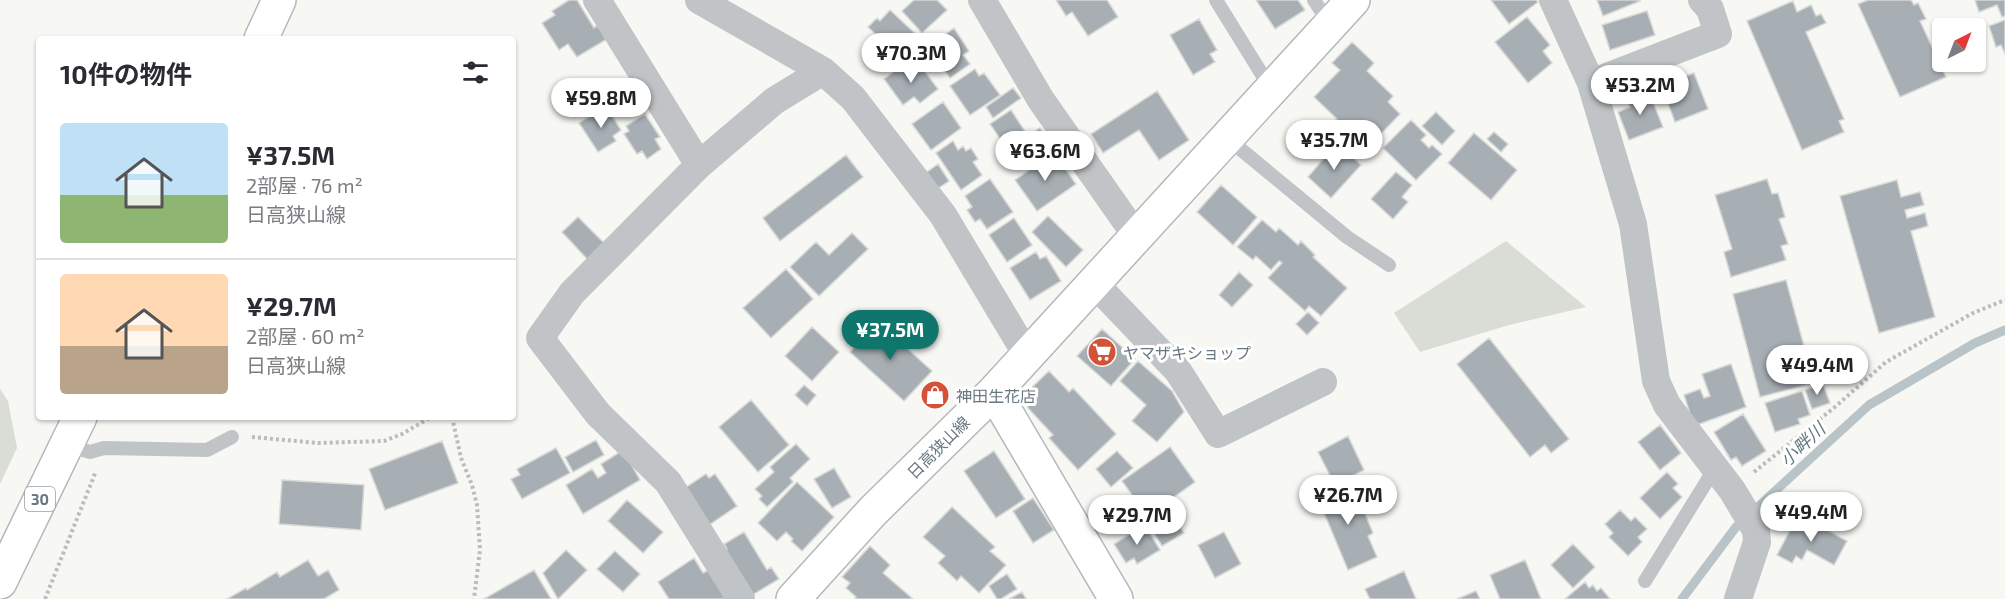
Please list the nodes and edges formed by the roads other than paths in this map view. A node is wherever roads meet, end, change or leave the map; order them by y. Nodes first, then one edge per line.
1 (279, 0) edge
2 (597, 0) edge
3 (982, 0) edge
4 (1216, 0) edge
5 (1353, 0) edge
6 (1553, 0) edge
7 (1702, 0) edge
8 (719, 4) edge
9 (1322, 12) edge
10 (262, 36) edge
11 (823, 71) junction
12 (1591, 83) junction
13 (1271, 89) junction
14 (1227, 138) junction
15 (699, 165) junction
16 (1137, 237) junction
17 (1389, 265) dead end
18 (1094, 283) junction
19 (1027, 355) junction
20 (1323, 382) dead end
21 (994, 392) junction
22 (73, 431) edge
23 (232, 436) road end
24 (1715, 468) junction
25 (1645, 581) dead end
26 (0, 582) edge
27 (741, 599) edge
28 (793, 599) edge
29 (1116, 599) edge
30 (1738, 599) edge

1 - 10 main road
2 - 15 street
3 - 16 street
4 - 13 lane
5 - 9 main road, 日高狭山線
6 - 12 street
7 - 12 street
8 - 11 street
9 - 13 main road, 日高狭山線
11 - 15 street
11 - 19 street
12 - 24 street
13 - 14 main road, 日高狭山線
14 - 16 main road, 日高狭山線
14 - 17 lane
15 - 27 street
16 - 18 main road, 日高狭山線
18 - 19 main road, 日高狭山線
18 - 20 street
19 - 21 main road, 日高狭山線
21 - 28 main road, 日高狭山線
21 - 29 main road
22 - 23 lane
22 - 26 main road, 30
24 - 25 lane
24 - 30 street

